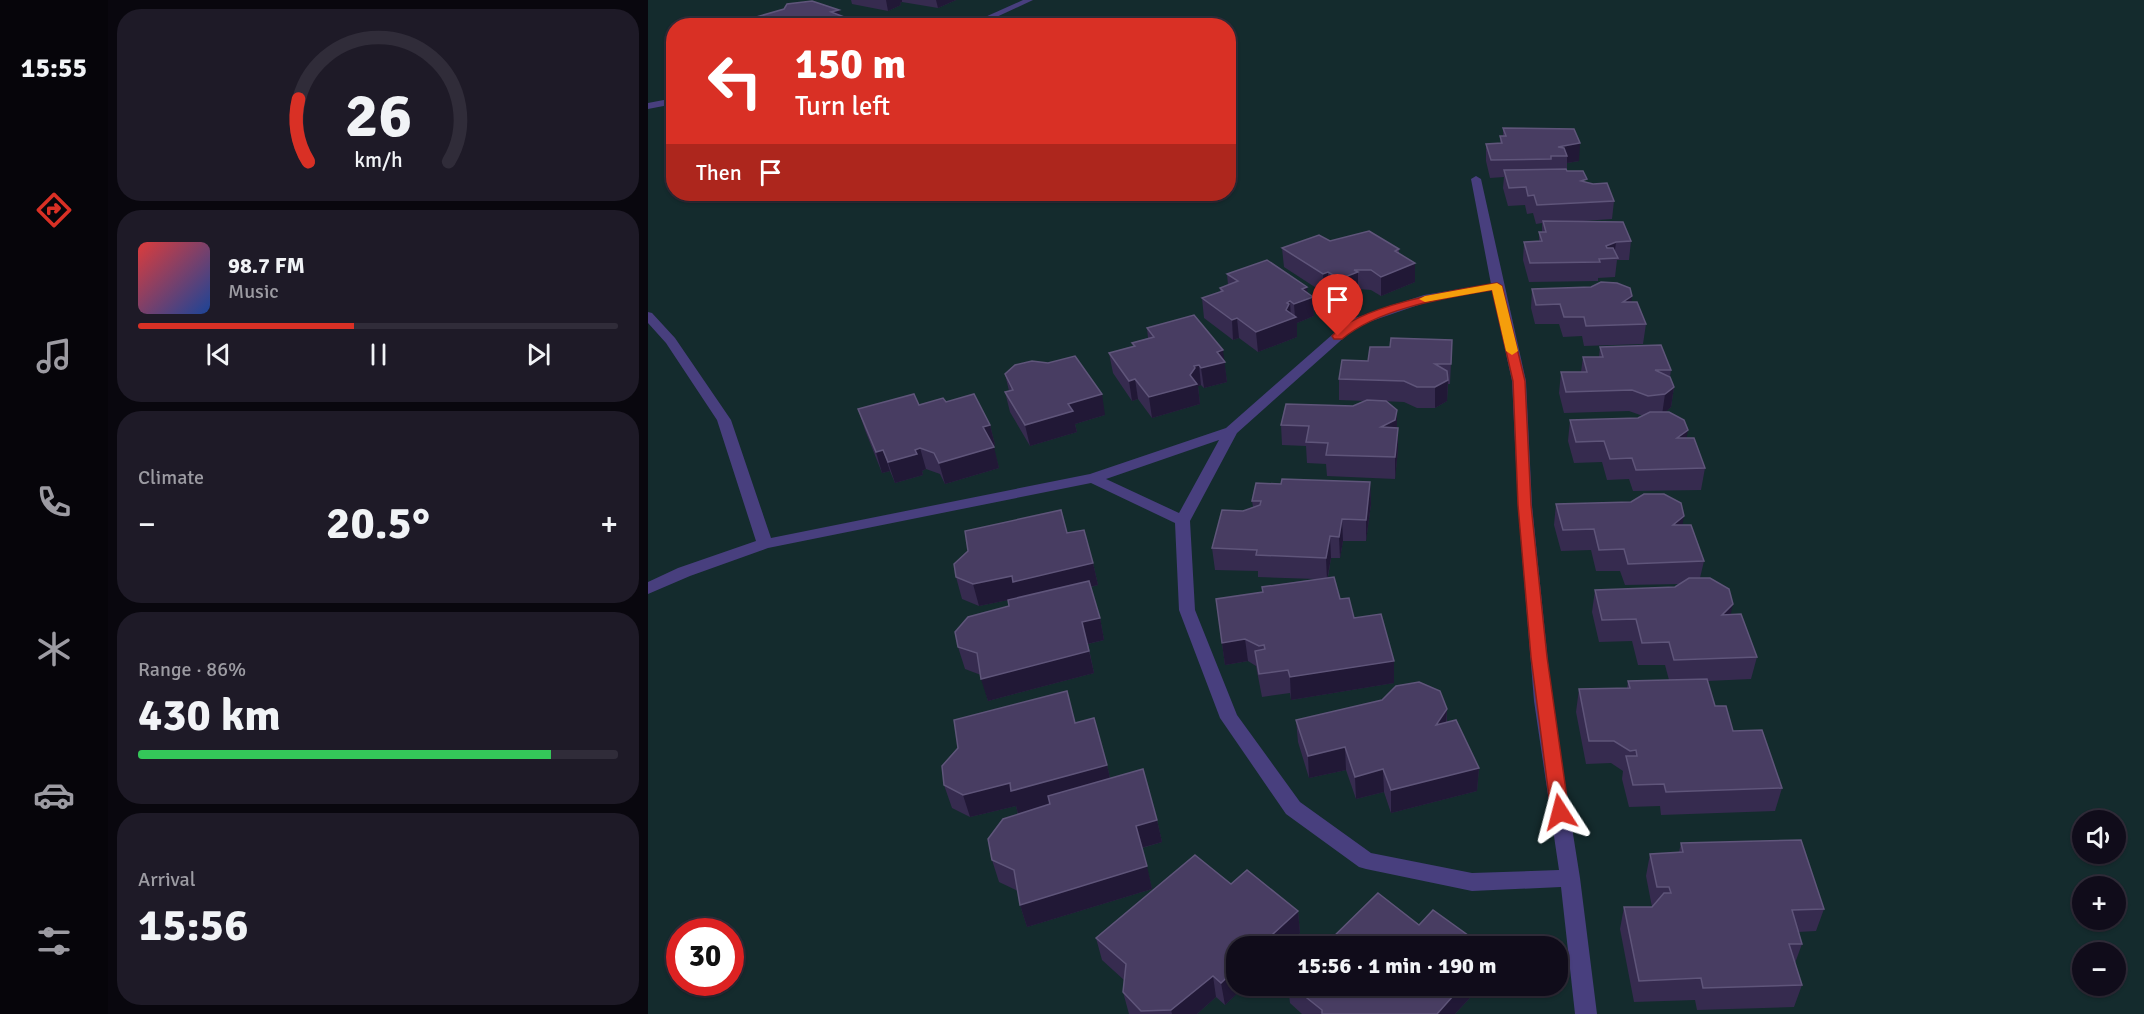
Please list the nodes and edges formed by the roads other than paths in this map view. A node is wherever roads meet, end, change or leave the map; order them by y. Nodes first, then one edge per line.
1 (1029, 0) edge
2 (987, 18) edge
3 (666, 103) edge
4 (648, 106) edge
5 (1476, 179) dead end
6 (1497, 286) junction
7 (648, 316) edge
8 (1231, 431) junction
9 (1093, 478) junction
10 (1182, 521) junction
11 (765, 544) junction
12 (648, 589) edge
13 (1570, 878) junction
14 (1586, 1014) edge

1 - 2 street
3 - 4 street
5 - 6 street
6 - 8 street
6 - 13 street
7 - 11 street
8 - 9 street
8 - 10 street
9 - 10 street
9 - 11 street
10 - 13 street
11 - 12 street
13 - 14 street

